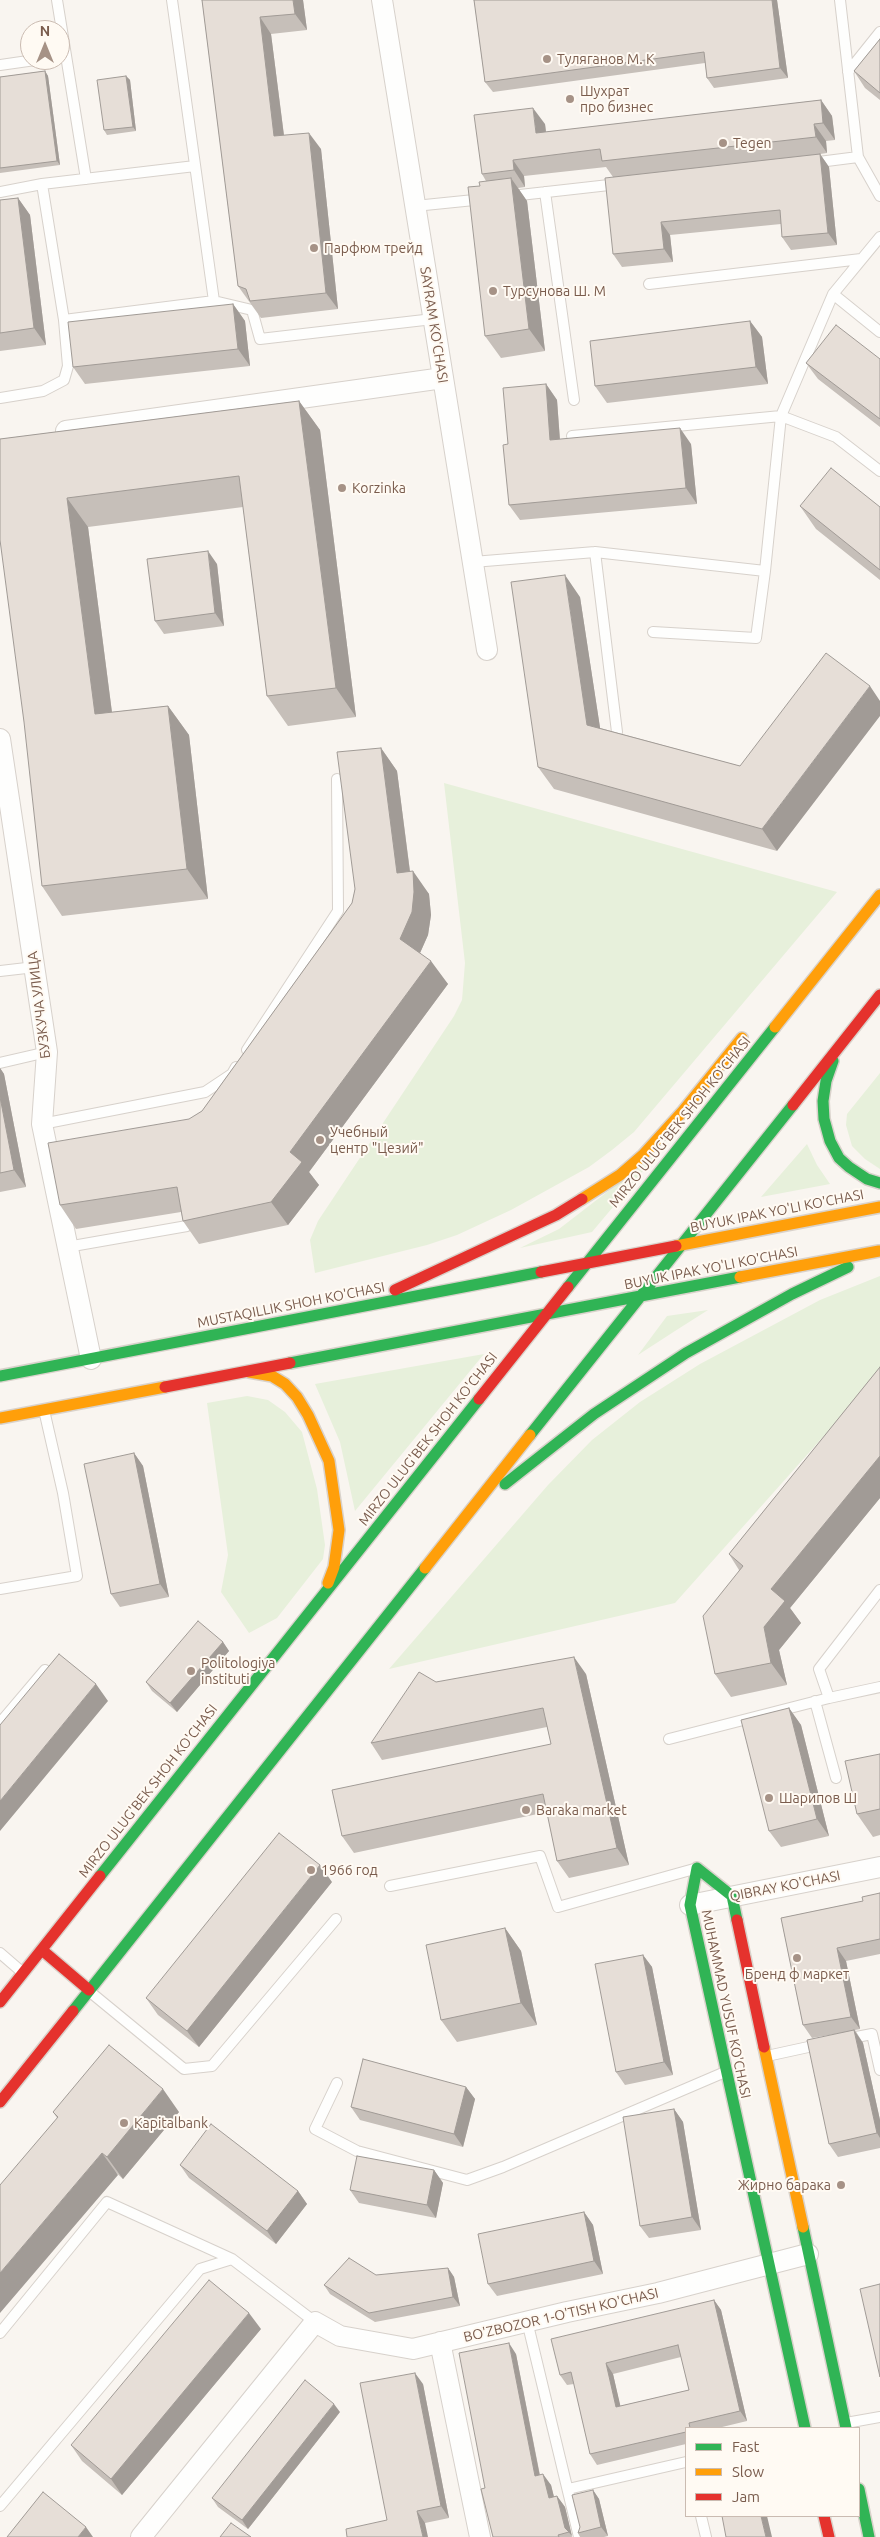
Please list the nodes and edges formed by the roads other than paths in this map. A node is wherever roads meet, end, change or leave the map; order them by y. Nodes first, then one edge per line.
1 (57, 0) edge
2 (172, 0) edge
3 (382, 0) edge
4 (840, 0) edge
5 (59, 20) edge
6 (880, 32) edge
7 (20, 62) edge
8 (0, 65) edge
9 (66, 70) edge
10 (848, 72) junction
11 (858, 157) junction
12 (799, 164) edge
13 (195, 166) junction
14 (86, 179) junction
15 (633, 182) edge
16 (42, 184) junction
17 (0, 192) edge
18 (545, 192) junction
19 (880, 196) edge
20 (415, 206) junction
21 (880, 237) edge
22 (861, 259) junction
23 (649, 284) dead end
24 (832, 294) junction
25 (214, 301) junction
26 (433, 319) junction
27 (64, 320) junction
28 (880, 332) edge
29 (443, 378) junction
30 (0, 398) edge
31 (574, 400) dead end
32 (781, 416) junction
33 (49, 433) edge
34 (572, 436) edge
35 (880, 471) edge
36 (595, 552) junction
37 (473, 562) junction
38 (765, 571) junction
39 (653, 632) dead end
40 (487, 650) dead end
41 (617, 732) edge
42 (0, 739) edge
43 (337, 779) edge
44 (5, 809) edge
45 (874, 890) edge
46 (35, 967) junction
47 (0, 971) edge
48 (880, 995) edge
49 (750, 1028) dead end
50 (841, 1044) junction
51 (47, 1052) junction
52 (0, 1063) edge
53 (42, 1124) junction
54 (880, 1184) edge
55 (880, 1207) edge
56 (187, 1226) edge
57 (681, 1245) junction
58 (67, 1247) junction
59 (880, 1251) edge
60 (587, 1264) junction
61 (640, 1296) junction
62 (355, 1308) junction
63 (547, 1314) junction
64 (91, 1359) junction
65 (240, 1372) junction
66 (0, 1376) edge
67 (44, 1410) junction
68 (0, 1418) edge
69 (468, 1512) junction
70 (0, 1589) edge
71 (880, 1590) edge
72 (324, 1594) junction
73 (45, 1670) edge
74 (880, 1687) edge
75 (828, 1698) junction
76 (815, 1701) junction
77 (0, 1723) edge
78 (669, 1739) dead end
79 (836, 1778) dead end
80 (880, 1867) edge
81 (697, 1868) junction
82 (390, 1886) dead end
83 (732, 1896) junction
84 (690, 1905) junction
85 (336, 1919) dead end
86 (42, 1950) junction
87 (0, 1953) edge
88 (23, 1973) junction
89 (89, 1990) junction
90 (0, 2002) edge
91 (876, 2033) edge
92 (766, 2056) junction
93 (880, 2070) edge
94 (725, 2072) junction
95 (337, 2084) dead end
96 (0, 2102) edge
97 (808, 2254) junction
98 (232, 2259) junction
99 (769, 2264) junction
100 (527, 2321) junction
101 (315, 2322) junction
102 (0, 2333) edge
103 (440, 2342) junction
104 (880, 2417) edge
105 (846, 2426) edge
106 (805, 2427) edge
107 (685, 2462) edge
108 (568, 2489) junction
109 (860, 2494) edge
110 (0, 2506) edge
111 (701, 2517) edge
112 (824, 2517) edge
113 (141, 2537) edge
114 (480, 2537) edge
115 (579, 2537) edge
116 (706, 2537) edge
117 (828, 2537) edge
118 (869, 2537) edge

1 - 5 lane
2 - 13 lane
3 - 20 street, SAYRAM KO'CHASI
4 - 10 lane
6 - 10 lane
7 - 8 lane
9 - 14 lane
10 - 11 lane
11 - 12 lane
11 - 19 lane
13 - 14 lane
13 - 25 lane
14 - 16 lane
15 - 18 lane
16 - 17 lane
16 - 27 lane
18 - 20 lane
18 - 31 lane
20 - 26 street, SAYRAM KO'CHASI
21 - 22 lane
22 - 23 lane
22 - 24 lane
24 - 28 lane
24 - 32 lane
25 - 26 lane
25 - 27 lane
26 - 29 street, SAYRAM KO'CHASI
27 - 30 lane
29 - 33 street
29 - 37 street, SAYRAM KO'CHASI
32 - 34 lane
32 - 35 lane
32 - 38 lane
36 - 37 lane
36 - 38 lane
36 - 41 lane
37 - 40 street, SAYRAM KO'CHASI
38 - 39 lane
42 - 44 street, БУЗКУЧА УЛИЦА
43 - 53 lane
44 - 46 street, БУЗКУЧА УЛИЦА
45 - 60 main road, MIRZO ULUG'BEK SHOH KO'CHASI
46 - 47 lane
46 - 51 street, БУЗКУЧА УЛИЦА
48 - 50 main road
49 - 62 main road
50 - 54 main road
50 - 57 main road
51 - 52 lane
51 - 53 street, БУЗКУЧА УЛИЦА
53 - 58 street, БУЗКУЧА УЛИЦА
55 - 57 main road, BUYUK IPAK YO'LI KO'CHASI
56 - 58 lane
57 - 60 main road, BUYUK IPAK YO'LI KO'CHASI
57 - 61 main road
58 - 64 street, БУЗКУЧА УЛИЦА
59 - 61 main road, BUYUK IPAK YO'LI KO'CHASI
59 - 69 main road
60 - 62 main road, MUSTAQILLIK SHOH KO'CHASI
60 - 63 main road, MIRZO ULUG'BEK SHOH KO'CHASI
61 - 63 main road, BUYUK IPAK YO'LI KO'CHASI
61 - 69 main road
62 - 64 main road, MUSTAQILLIK SHOH KO'CHASI
63 - 65 main road
63 - 72 main road, MIRZO ULUG'BEK SHOH KO'CHASI
64 - 66 main road, MUSTAQILLIK SHOH KO'CHASI
65 - 67 main road
65 - 72 main road
67 - 68 main road
67 - 70 lane
69 - 89 main road
71 - 75 lane
72 - 86 main road, MIRZO ULUG'BEK SHOH KO'CHASI
73 - 77 lane
74 - 75 lane
75 - 76 lane
76 - 78 lane
76 - 79 lane
80 - 83 street, QIBRAY KO'CHASI
81 - 82 lane
81 - 83 main road, MUHAMMAD YUSUF KO'CHASI
81 - 84 main road, MUHAMMAD YUSUF KO'CHASI
83 - 84 street, QIBRAY KO'CHASI
83 - 92 main road, MUHAMMAD YUSUF KO'CHASI
84 - 94 main road, MUHAMMAD YUSUF KO'CHASI
85 - 89 lane
86 - 88 main road, MIRZO ULUG'BEK SHOH KO'CHASI
86 - 89 main road
87 - 88 lane
88 - 90 main road, MIRZO ULUG'BEK SHOH KO'CHASI
89 - 96 main road
91 - 92 lane
91 - 93 lane
92 - 97 main road, MUHAMMAD YUSUF KO'CHASI
94 - 95 lane
94 - 99 main road, MUHAMMAD YUSUF KO'CHASI
97 - 99 street, BO'ZBOZOR 1-O'TISH KO'CHASI
97 - 105 main road, MUHAMMAD YUSUF KO'CHASI
98 - 101 lane, BO'ZBOZOR 1-O'TISH KO'CHASI
98 - 102 lane, BO'ZBOZOR 1-O'TISH KO'CHASI
98 - 110 lane
99 - 100 street, BO'ZBOZOR 1-O'TISH KO'CHASI
99 - 106 main road, MUHAMMAD YUSUF KO'CHASI
100 - 103 street, BO'ZBOZOR 1-O'TISH KO'CHASI
100 - 108 lane
101 - 103 street, BO'ZBOZOR 1-O'TISH KO'CHASI
101 - 113 street
103 - 114 street
104 - 105 lane
107 - 108 lane
108 - 115 lane
109 - 118 main road
111 - 116 lane
112 - 117 main road

